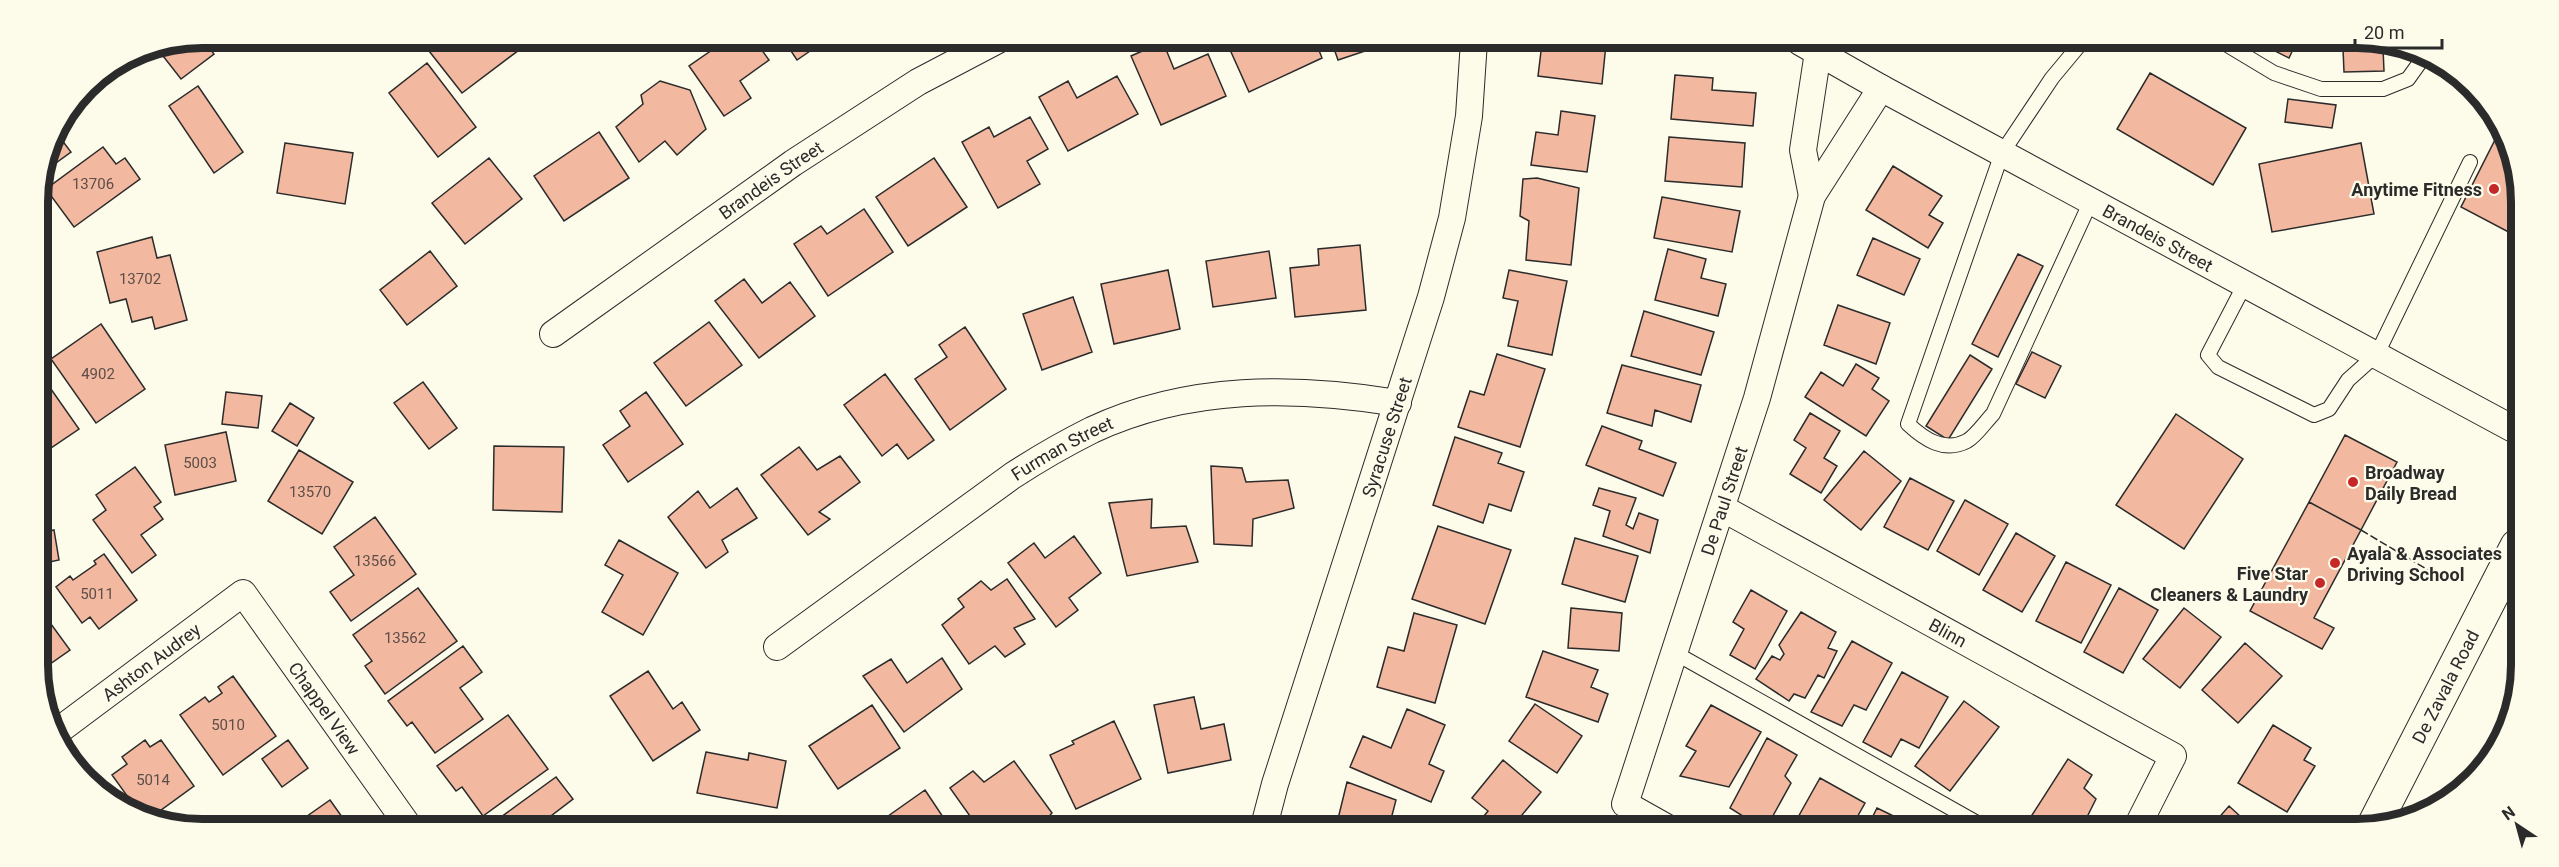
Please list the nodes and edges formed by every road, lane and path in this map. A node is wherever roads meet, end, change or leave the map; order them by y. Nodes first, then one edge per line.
1 (983, 48) edge
2 (1474, 48) edge
3 (1822, 48) edge
4 (2077, 48) edge
5 (2232, 48) edge
6 (2420, 62) edge
7 (1881, 88) junction
8 (2002, 153) junction
9 (2470, 162) dead end
10 (1812, 196) junction
11 (2091, 201) junction
12 (2245, 284) junction
13 (553, 334) dead end
14 (2377, 354) junction
15 (1398, 403) junction
16 (2511, 428) edge
17 (1722, 508) junction
18 (2511, 558) edge
19 (243, 593) joint
20 (777, 647) dead end
21 (1675, 653) junction
22 (62, 728) edge
23 (2378, 818) edge
24 (403, 819) edge
25 (1266, 819) edge
26 (1652, 819) edge
27 (1970, 819) edge
28 (2141, 819) edge

1 - 13 street, Brandeis Street
2 - 15 street, Syracuse Street
3 - 7 street, Brandeis Street
3 - 10 street, De Paul Street
4 - 8 lane
5 - 6 lane
7 - 8 street, Brandeis Street
7 - 10 street, De Paul Street
8 - 11 street, Brandeis Street
8 - 11 lane
9 - 14 lane
10 - 17 street, De Paul Street
11 - 12 street, Brandeis Street
12 - 14 street, Brandeis Street
12 - 14 lane
14 - 16 street, Brandeis Street
15 - 20 street, Furman Street
15 - 25 street, Syracuse Street
17 - 21 street, De Paul Street
17 - 28 street, Blinn
18 - 23 main road, De Zavala Road
19 - 22 street, Ashton Audrey
19 - 24 street, Chappel View
21 - 26 street, De Paul Street
21 - 27 lane

